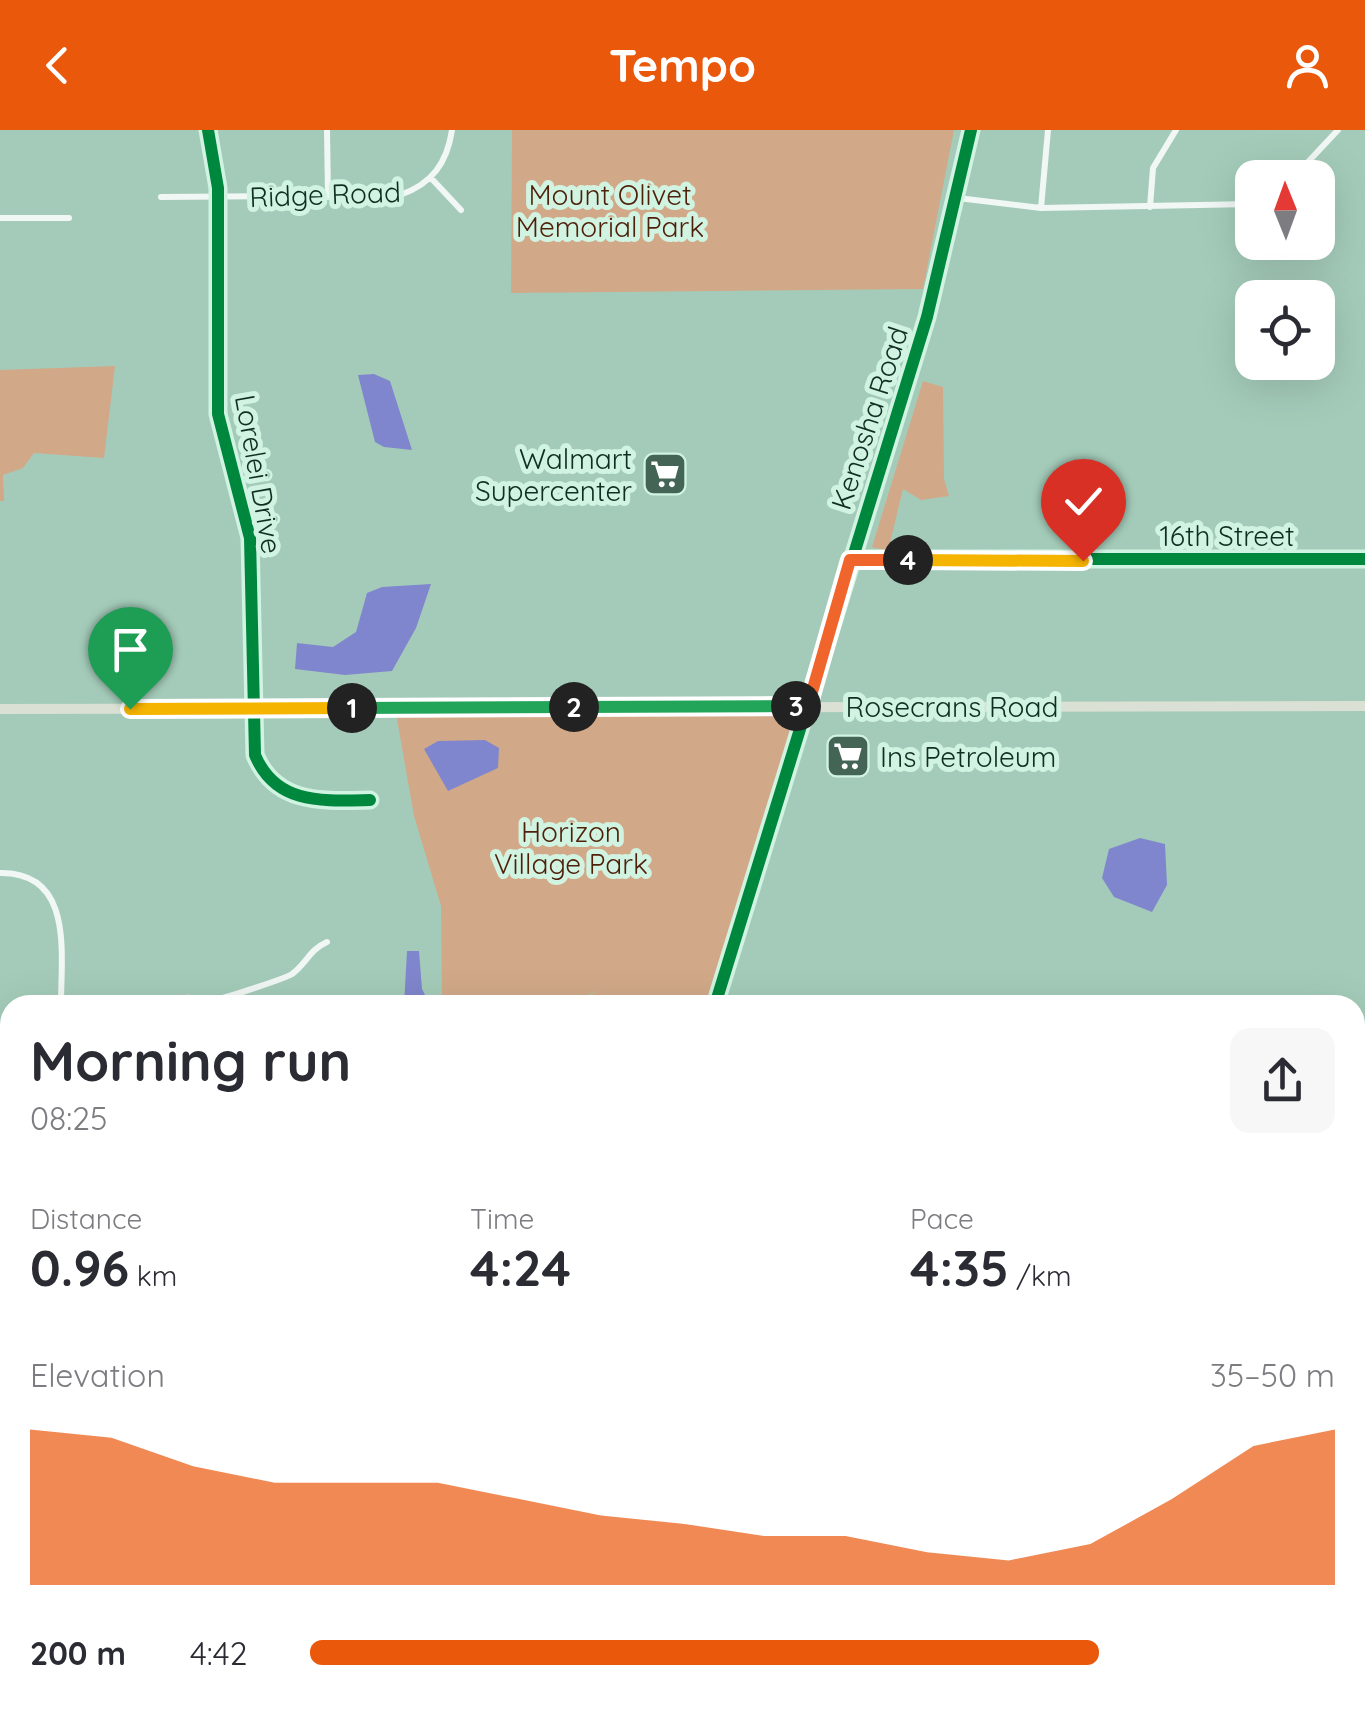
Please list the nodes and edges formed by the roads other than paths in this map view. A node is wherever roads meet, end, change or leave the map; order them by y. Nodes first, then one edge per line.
1 (208, 130) edge
2 (327, 130) edge
3 (452, 130) edge
4 (971, 130) edge
5 (1048, 130) edge
6 (1176, 130) edge
7 (1338, 130) edge
8 (1310, 160) edge
9 (431, 178) junction
10 (161, 197) dead end
11 (218, 197) junction
12 (328, 197) junction
13 (958, 198) junction
14 (1235, 204) edge
15 (1150, 207) junction
16 (1041, 208) junction
17 (462, 210) dead end
18 (0, 218) edge
19 (69, 218) dead end
20 (1365, 559) edge
21 (850, 560) junction
22 (808, 706) junction
23 (1365, 706) edge
24 (252, 708) junction
25 (0, 709) edge
26 (370, 800) dead end
27 (0, 873) edge
28 (328, 942) dead end
29 (238, 990) junction
30 (61, 995) edge
31 (228, 995) edge
32 (241, 995) edge
33 (719, 995) edge

1 - 11 street, Lorelei Drive
2 - 12 street
3 - 9 street, Ridge Road
4 - 13 street, Kenosha Road
5 - 16 street
6 - 15 street
7 - 8 street
9 - 12 street, Ridge Road
9 - 17 street
10 - 11 street, Ridge Road
11 - 12 street, Ridge Road
11 - 24 street, Lorelei Drive
13 - 16 street
13 - 21 street, Kenosha Road
14 - 15 street
15 - 16 street
18 - 19 street
20 - 21 street, 16th Street
21 - 22 street, Kenosha Road
22 - 23 main road, Rosecrans Road
22 - 24 main road, Rosecrans Road
22 - 33 street, Kenosha Road
24 - 25 main road, Rosecrans Road
24 - 26 street, Lorelei Drive
27 - 30 street
28 - 29 street
29 - 31 street
29 - 32 street

